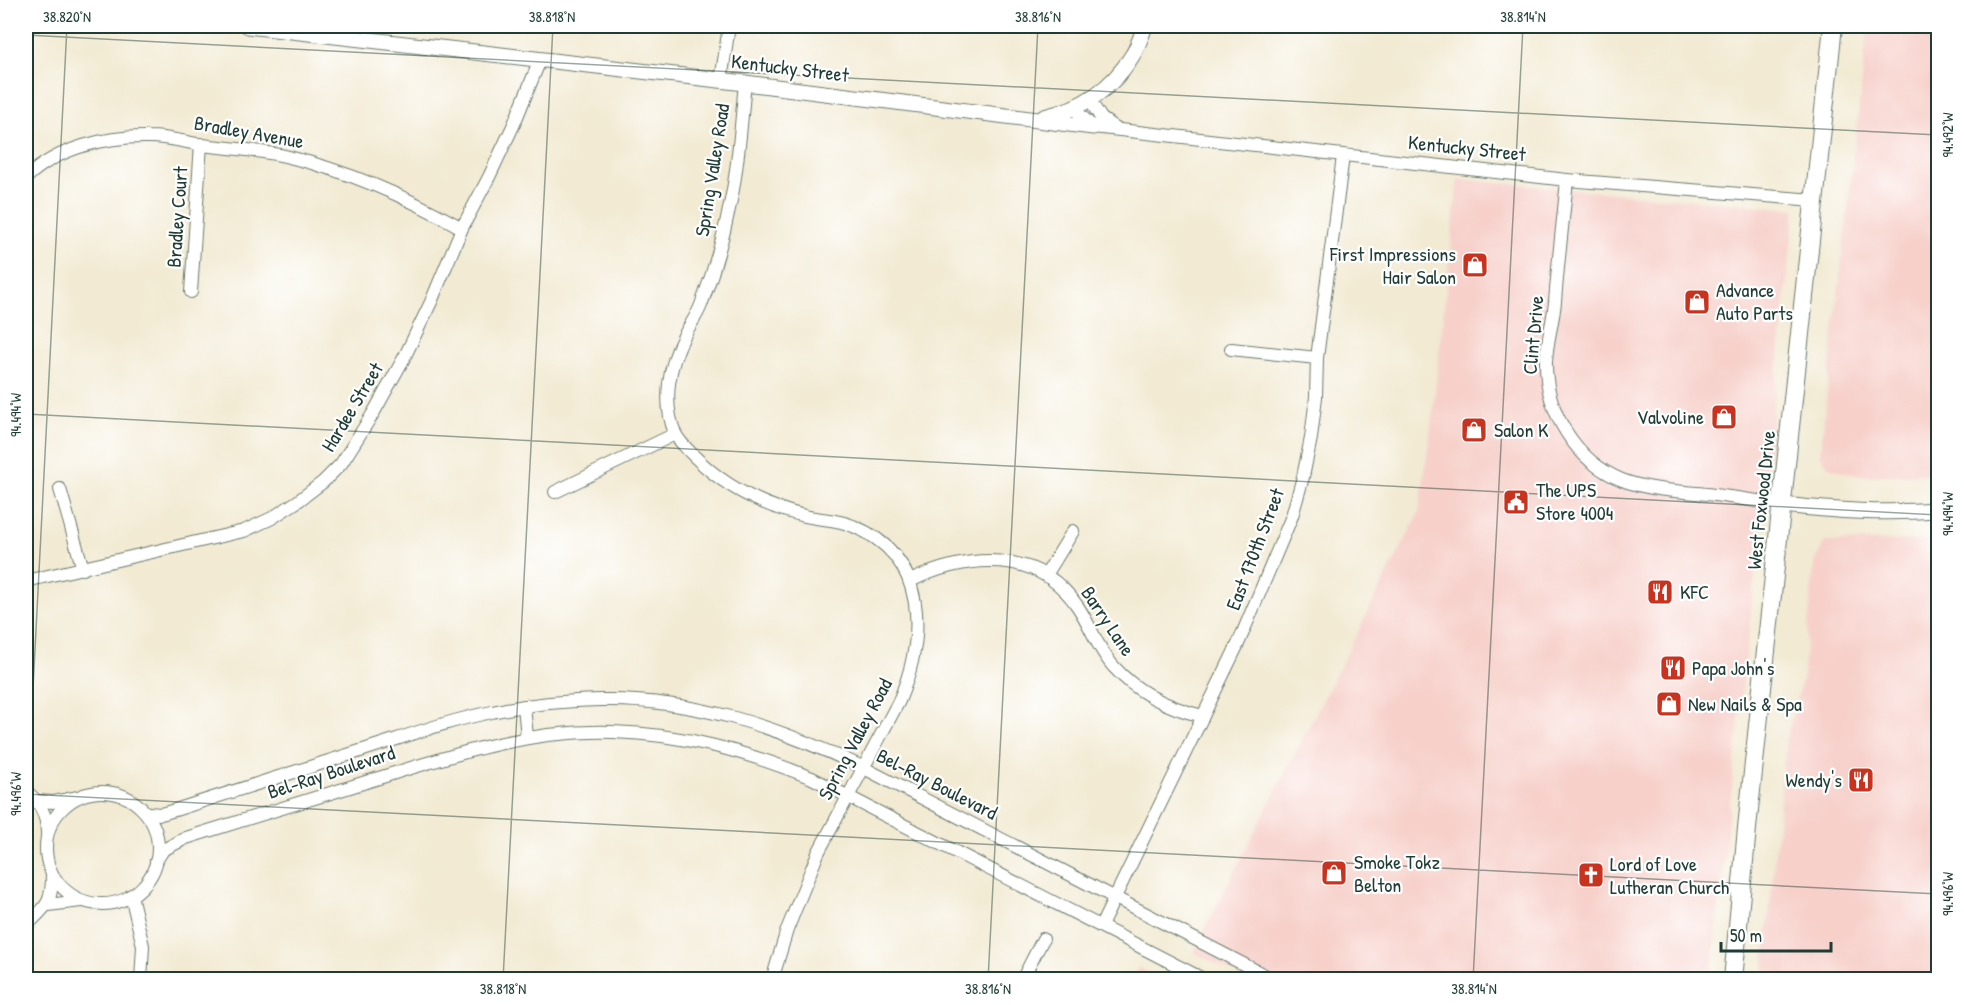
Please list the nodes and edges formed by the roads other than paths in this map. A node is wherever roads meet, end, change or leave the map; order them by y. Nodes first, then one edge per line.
1 (248, 26) edge
2 (729, 26) edge
3 (1145, 26) edge
4 (1833, 26) edge
5 (540, 60) junction
6 (721, 81) junction
7 (745, 83) junction
8 (1083, 103) junction
9 (1035, 120) junction
10 (1093, 127) junction
11 (1117, 130) junction
12 (201, 144) junction
13 (1343, 156) junction
14 (26, 178) edge
15 (1567, 180) junction
16 (1814, 200) junction
17 (462, 228) junction
18 (191, 292) dead end
19 (1231, 349) dead end
20 (1317, 358) junction
21 (675, 434) junction
22 (60, 489) dead end
23 (555, 492) dead end
24 (1783, 505) junction
25 (1938, 510) edge
26 (1073, 531) dead end
27 (83, 569) junction
28 (1046, 575) junction
29 (26, 581) edge
30 (910, 581) junction
31 (524, 706) junction
32 (1203, 716) junction
33 (527, 737) junction
34 (862, 767) junction
35 (26, 791) edge
36 (847, 796) junction
37 (79, 797) junction
38 (37, 801) junction
39 (148, 813) junction
40 (47, 835) junction
41 (156, 861) junction
42 (52, 874) junction
43 (131, 895) junction
44 (1116, 899) junction
45 (81, 901) junction
46 (48, 905) junction
47 (26, 926) edge
48 (1101, 926) junction
49 (1043, 939) dead end
50 (141, 980) edge
51 (772, 980) edge
52 (1023, 980) edge
53 (1205, 980) edge
54 (1274, 980) edge
55 (1733, 980) edge

1 - 5 street, Kentucky Street
2 - 6 street
3 - 8 street
4 - 16 main road, West Foxwood Drive
5 - 6 street, Kentucky Street
5 - 17 street, Hardee Street
6 - 7 street, Kentucky Street
7 - 9 street, Kentucky Street
7 - 21 street, Spring Valley Road
8 - 9 street
8 - 10 street
8 - 11 street
9 - 10 street, Kentucky Street
10 - 11 street, Kentucky Street
11 - 13 street, Kentucky Street
12 - 14 street, Bradley Avenue
12 - 17 street, Bradley Avenue
12 - 18 street, Bradley Court
13 - 15 street, Kentucky Street
13 - 20 street, East 170th Street
15 - 16 street, Kentucky Street
15 - 24 street, Clint Drive
16 - 24 main road, West Foxwood Drive
17 - 27 street, Hardee Street
19 - 20 street
20 - 32 street, East 170th Street
21 - 23 street
21 - 30 street, Spring Valley Road
22 - 27 street
24 - 25 street
24 - 55 main road, West Foxwood Drive
26 - 28 street
27 - 29 street, Hardee Street
28 - 30 street, Barry Lane
28 - 32 street, Barry Lane
30 - 34 street, Spring Valley Road
31 - 33 street
31 - 34 street, Bel-Ray Boulevard
31 - 39 street, Bel-Ray Boulevard
32 - 44 street, East 170th Street
33 - 36 street, Bel-Ray Boulevard
33 - 41 street, Bel-Ray Boulevard
34 - 36 street, Spring Valley Road
34 - 44 street, Bel-Ray Boulevard
35 - 38 street
36 - 48 street, Bel-Ray Boulevard
36 - 51 street, Spring Valley Road
37 - 38 street
37 - 39 street
37 - 40 street
38 - 40 street
39 - 41 street, Bel-Ray Boulevard
40 - 42 street
41 - 43 street, Bel-Ray Boulevard
42 - 45 street
42 - 46 street
43 - 45 street, Bel-Ray Boulevard
43 - 50 street
44 - 48 street, East 170th Street
44 - 54 street, Bel-Ray Boulevard
45 - 46 street, Bel-Ray Boulevard
46 - 47 street
48 - 53 street, Bel-Ray Boulevard
49 - 52 street

